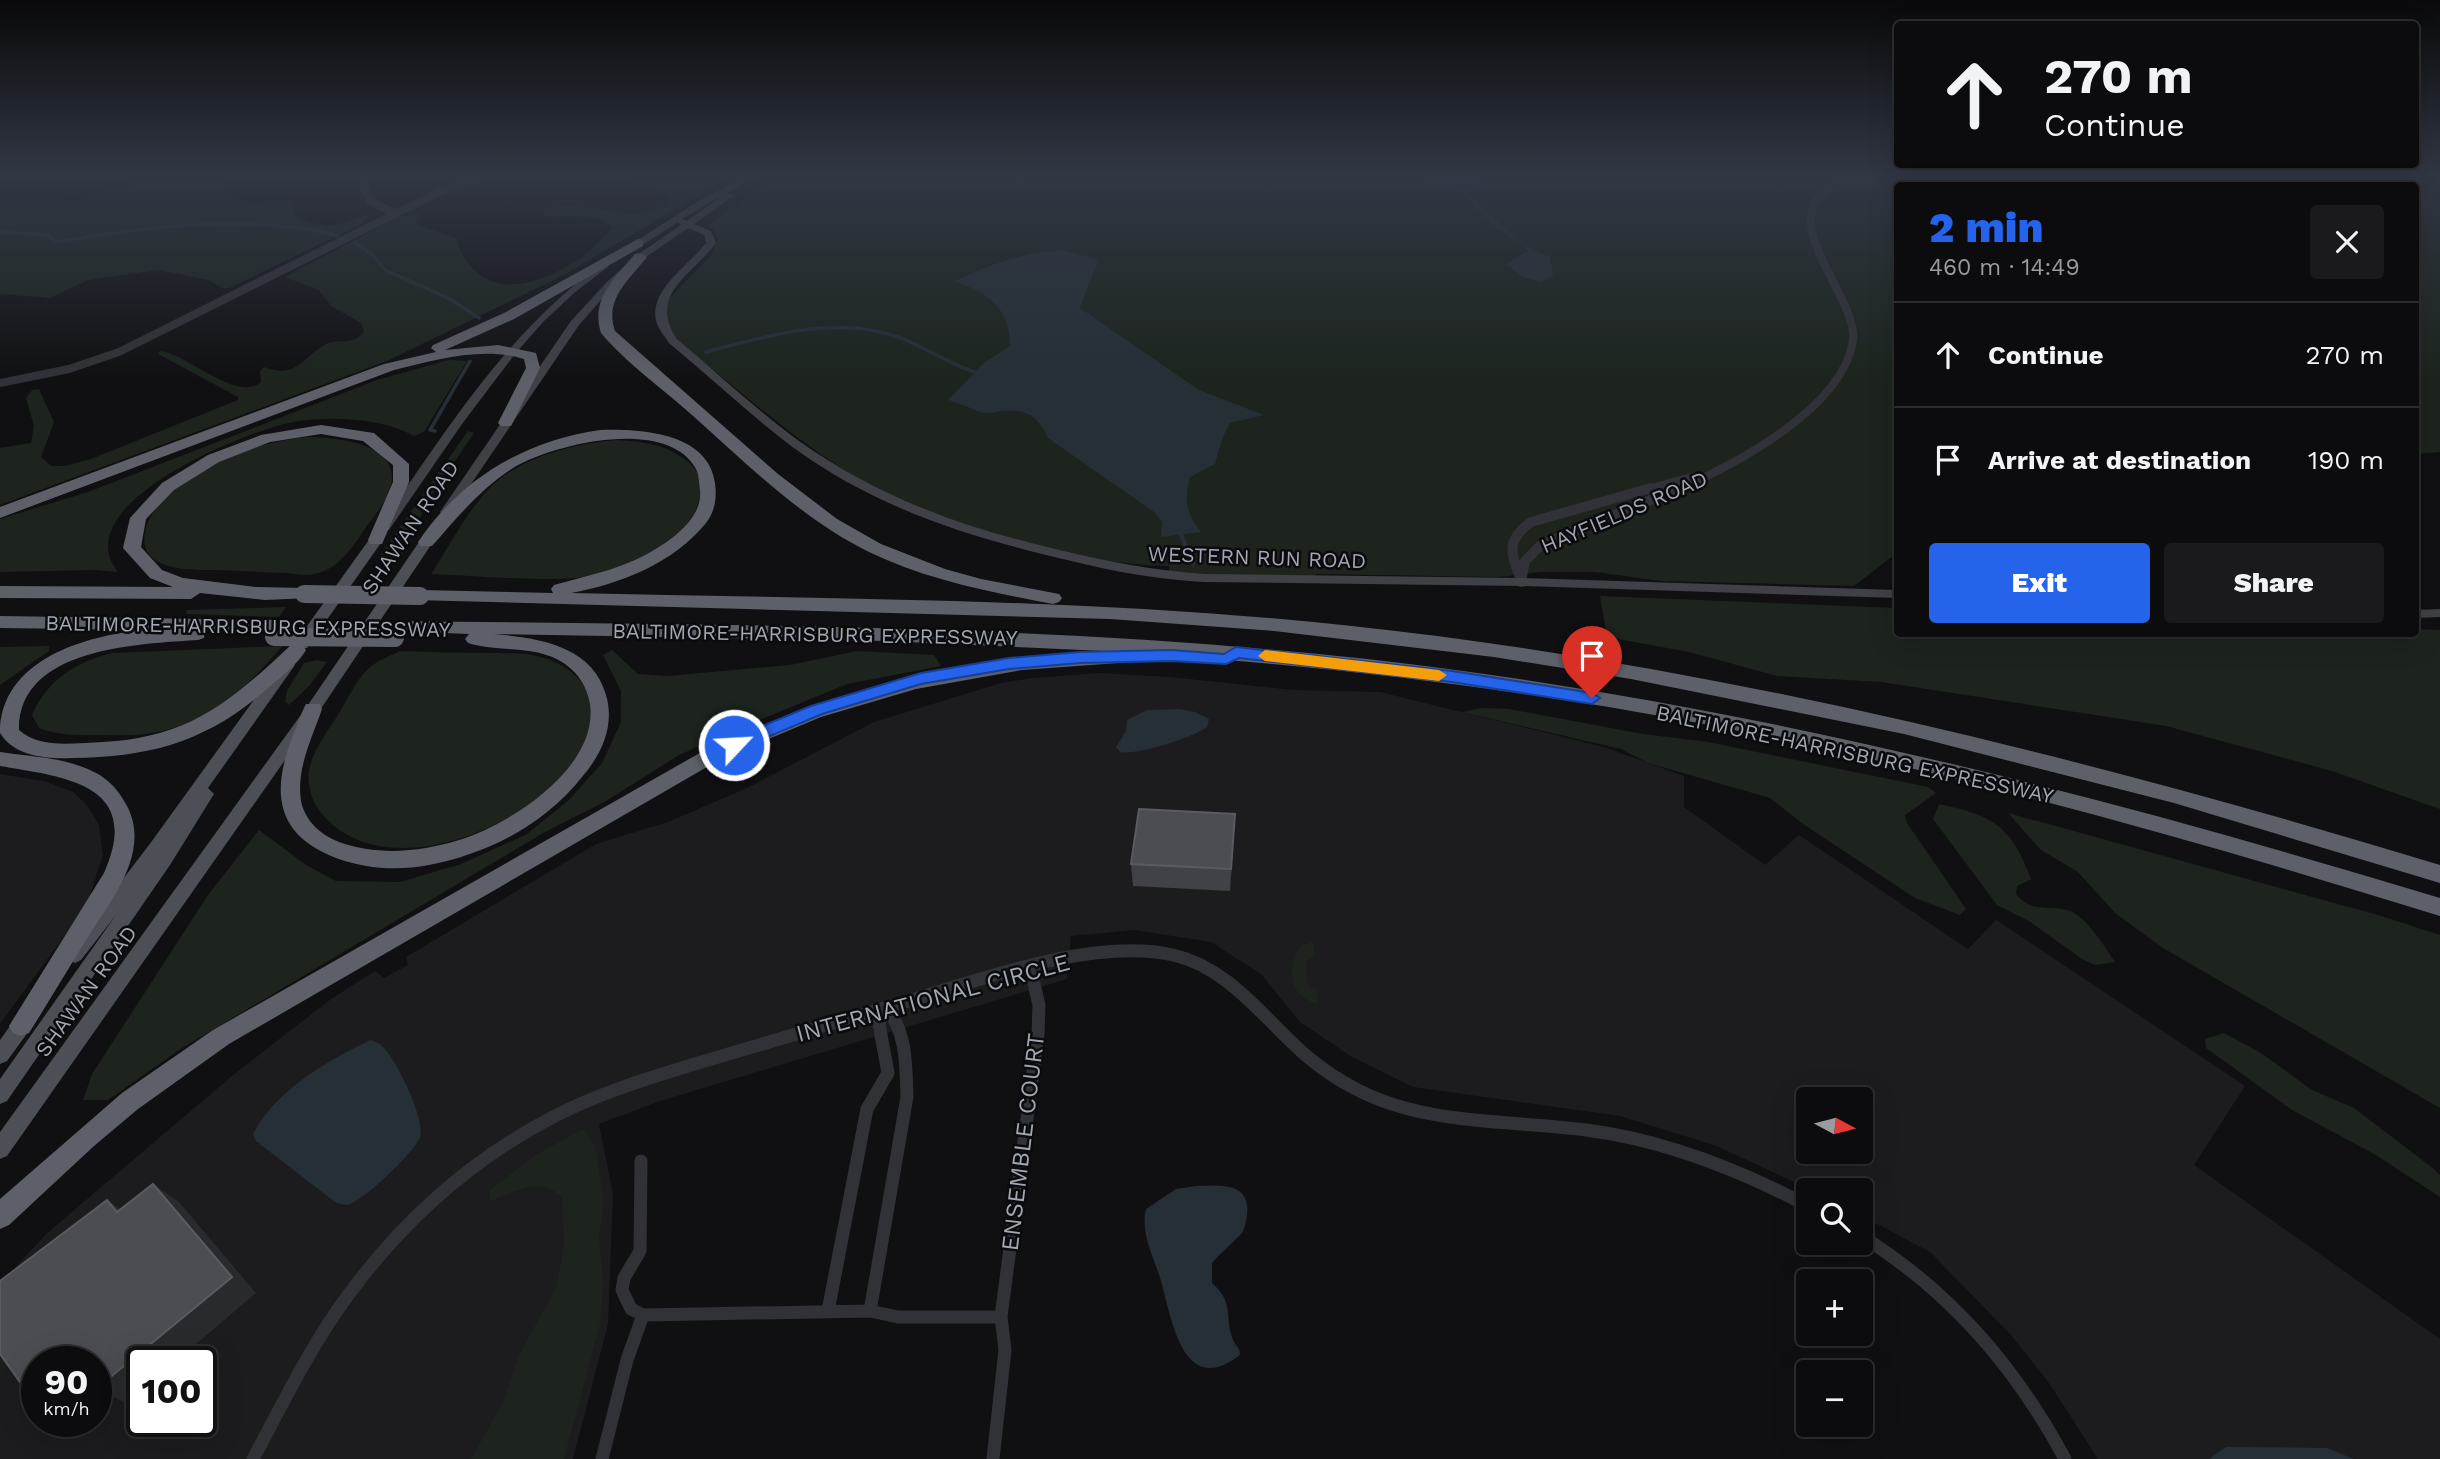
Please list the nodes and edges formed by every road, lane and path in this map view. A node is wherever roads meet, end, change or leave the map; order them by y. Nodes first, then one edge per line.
1 (334, 245) edge
2 (646, 245) edge
3 (647, 245) edge
4 (709, 245) edge
5 (1816, 245) edge
6 (639, 250) junction
7 (511, 351) junction
8 (389, 367) junction
9 (0, 383) edge
10 (506, 423) junction
11 (1718, 471) junction
12 (0, 513) edge
13 (376, 540) junction
14 (426, 542) junction
15 (1521, 582) junction
16 (0, 592) edge
17 (265, 594) junction
18 (1894, 594) edge
19 (445, 596) junction
20 (2440, 613) edge
21 (2419, 614) edge
22 (1168, 616) junction
23 (0, 622) edge
24 (0, 631) edge
25 (277, 631) junction
26 (398, 633) junction
27 (787, 633) junction
28 (198, 634) junction
29 (473, 639) junction
30 (298, 650) junction
31 (1236, 653) junction
32 (257, 708) junction
33 (313, 709) junction
34 (0, 759) edge
35 (2440, 874) edge
36 (2440, 907) edge
37 (1030, 967) junction
38 (885, 1008) junction
39 (21, 1026) junction
40 (0, 1055) edge
41 (906, 1069) junction
42 (888, 1073) junction
43 (0, 1095) edge
44 (0, 1149) edge
45 (640, 1161) dead end
46 (1796, 1200) edge
47 (0, 1216) edge
48 (1873, 1243) edge
49 (828, 1311) junction
50 (870, 1311) junction
51 (643, 1315) junction
52 (1001, 1317) junction
53 (253, 1459) edge
54 (602, 1459) edge
55 (993, 1459) edge
56 (2065, 1459) edge

1 - 9 street
2 - 6 street, SHAWAN ROAD
3 - 6 street, SHAWAN ROAD
4 - 15 street, WESTERN RUN ROAD
5 - 11 street, HAYFIELDS ROAD
6 - 7 street, SHAWAN ROAD
6 - 8 highway
6 - 10 street, SHAWAN ROAD
6 - 22 highway
7 - 8 highway
7 - 10 highway
7 - 13 street, SHAWAN ROAD
8 - 12 highway
10 - 14 street, SHAWAN ROAD
11 - 15 street, HAYFIELDS ROAD
11 - 15 street, HAYFIELDS ROAD
13 - 17 highway
13 - 30 main road, SHAWAN ROAD
14 - 19 highway
14 - 33 main road, SHAWAN ROAD
15 - 18 street, WESTERN RUN ROAD
16 - 17 highway, BALTIMORE-HARRISBURG EXPRESSWAY
17 - 19 highway, BALTIMORE-HARRISBURG EXPRESSWAY, bridge
19 - 22 highway, BALTIMORE-HARRISBURG EXPRESSWAY
20 - 21 street
22 - 35 highway, BALTIMORE-HARRISBURG EXPRESSWAY
23 - 25 highway, BALTIMORE-HARRISBURG EXPRESSWAY
24 - 28 highway
25 - 26 highway, bridge
25 - 28 highway
26 - 27 highway, BALTIMORE-HARRISBURG EXPRESSWAY
26 - 29 highway
27 - 29 highway
27 - 31 highway, BALTIMORE-HARRISBURG EXPRESSWAY
28 - 30 highway
29 - 33 highway
30 - 32 main road, SHAWAN ROAD
31 - 36 highway, BALTIMORE-HARRISBURG EXPRESSWAY
31 - 47 highway
32 - 39 main road, SHAWAN ROAD
32 - 43 main road
33 - 44 main road, SHAWAN ROAD
34 - 39 highway
37 - 38 street, INTERNATIONAL CIRCLE
37 - 46 street, INTERNATIONAL CIRCLE
37 - 52 street, ENSEMBLE COURT
38 - 41 street
38 - 42 street
38 - 53 street, INTERNATIONAL CIRCLE
39 - 40 main road, SHAWAN ROAD
41 - 42 street
41 - 50 street
42 - 49 street
45 - 51 street
48 - 56 street
49 - 50 street
49 - 51 street
50 - 52 street
51 - 54 street
52 - 55 street, ENSEMBLE COURT

